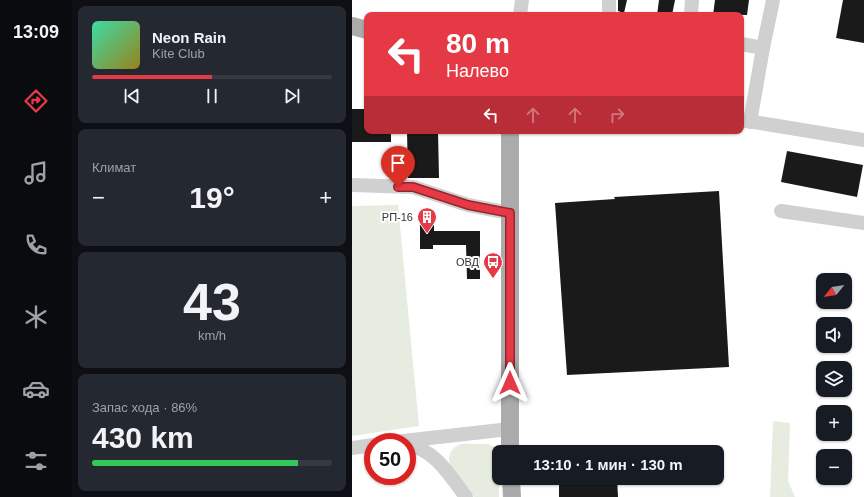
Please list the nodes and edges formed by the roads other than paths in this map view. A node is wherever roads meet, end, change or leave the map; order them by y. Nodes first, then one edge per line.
1 (522, 0) edge
2 (609, 0) edge
3 (692, 0) edge
4 (774, 0) edge
5 (520, 12) edge
6 (609, 12) edge
7 (691, 12) edge
8 (352, 26) edge
9 (364, 29) edge
10 (744, 45) edge
11 (763, 48) junction
12 (745, 121) edge
13 (510, 134) edge
14 (864, 140) edge
15 (352, 185) edge
16 (781, 211) dead end
17 (510, 213) junction
18 (864, 223) edge
19 (510, 429) junction
20 (416, 440) edge
21 (510, 445) edge
22 (364, 446) edge
23 (416, 447) edge
24 (352, 448) edge
25 (511, 485) edge
26 (466, 497) edge
27 (512, 497) edge

1 - 5 street
2 - 6 street
3 - 7 street
4 - 11 street
8 - 9 main road
10 - 11 street
11 - 12 street
12 - 14 street
13 - 17 main road
15 - 17 street
16 - 18 street
17 - 19 main road
19 - 20 street
19 - 21 main road
22 - 24 street
23 - 26 street
25 - 27 main road

